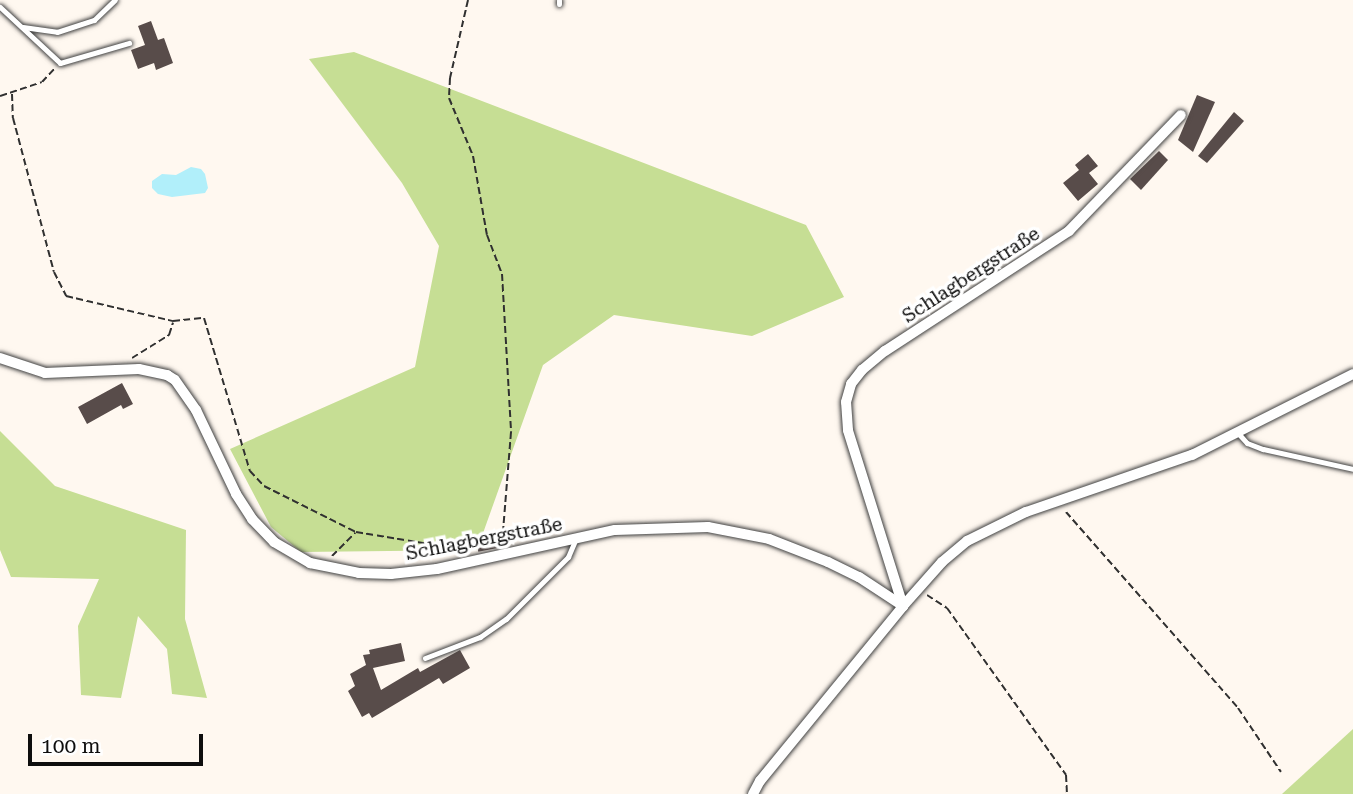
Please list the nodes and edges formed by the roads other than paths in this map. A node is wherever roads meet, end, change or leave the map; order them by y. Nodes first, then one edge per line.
1 (115, 0) edge
2 (0, 7) edge
3 (21, 27) junction
4 (129, 43) dead end
5 (1181, 114) dead end
6 (0, 358) edge
7 (1353, 374) edge
8 (1237, 432) junction
9 (1353, 469) edge
10 (576, 538) junction
11 (903, 606) junction
12 (425, 658) dead end
13 (753, 794) edge

1 - 3 lane
2 - 3 lane
3 - 4 lane
5 - 11 street, Schlagbergstraße
6 - 10 street, Schlagbergstraße
7 - 8 street
8 - 9 lane
8 - 11 street
10 - 11 street, Schlagbergstraße
10 - 12 lane, Schlagbergstraße
11 - 13 street

